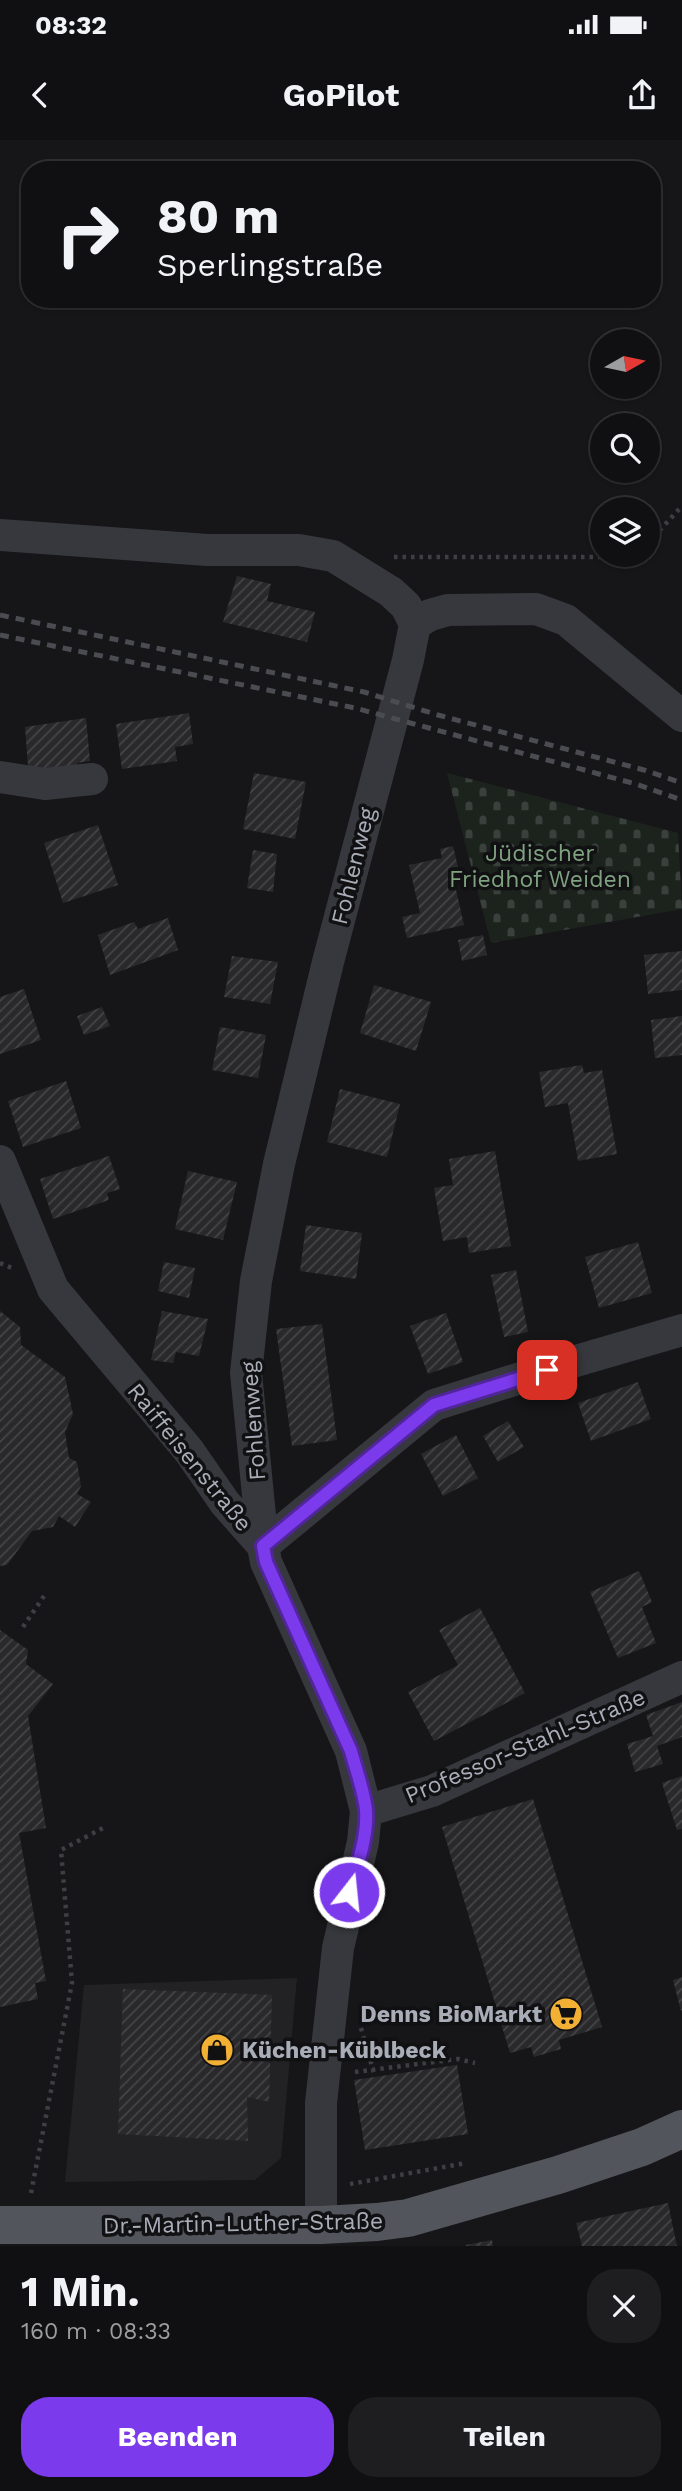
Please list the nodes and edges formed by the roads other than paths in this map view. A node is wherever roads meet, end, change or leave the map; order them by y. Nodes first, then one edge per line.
1 (0, 535) edge
2 (415, 624) junction
3 (682, 716) edge
4 (0, 777) edge
5 (92, 779) dead end
6 (0, 1161) edge
7 (682, 1330) edge
8 (263, 1546) junction
9 (682, 1677) edge
10 (366, 1811) junction
11 (682, 2129) edge
12 (320, 2207) junction
13 (21, 2208) edge

1 - 2 street
2 - 3 street
2 - 8 street, Fohlenweg
4 - 5 street
6 - 8 street, Raiffeisenstraße
7 - 8 street
8 - 10 street, Raiffeisenstraße
9 - 10 street, Professor-Stahl-Straße
10 - 12 street, Raiffeisenstraße
11 - 12 main road, Dr.-Martin-Luther-Straße
12 - 13 main road, Dr.-Martin-Luther-Straße

